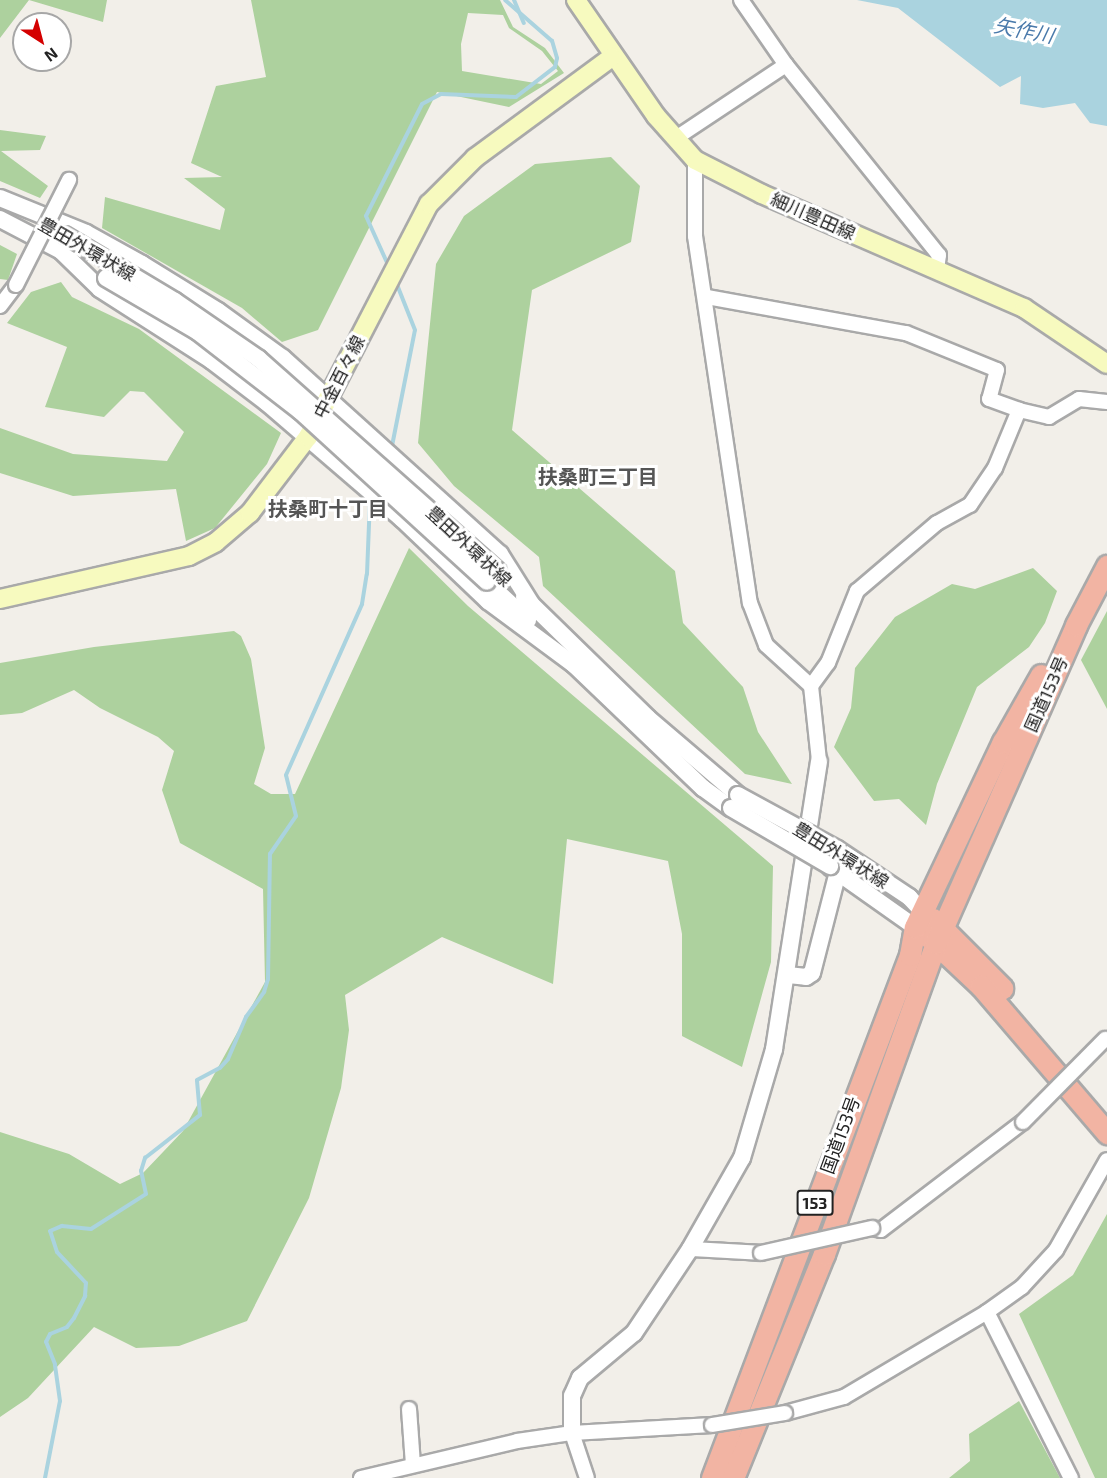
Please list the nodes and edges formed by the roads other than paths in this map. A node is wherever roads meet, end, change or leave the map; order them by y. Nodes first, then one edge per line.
1 (576, 0) edge
2 (741, 0) edge
3 (612, 57) junction
4 (786, 64) junction
5 (676, 138) junction
6 (695, 160) junction
7 (69, 180) dead end
8 (0, 199) edge
9 (0, 219) edge
10 (62, 242) junction
11 (938, 270) junction
12 (707, 297) junction
13 (0, 306) edge
14 (1107, 364) edge
15 (329, 397) junction
16 (1107, 402) edge
17 (1019, 410) junction
18 (308, 437) junction
19 (1107, 566) edge
20 (492, 576) junction
21 (0, 599) edge
22 (532, 605) junction
23 (1076, 625) junction
24 (577, 667) junction
25 (811, 686) junction
26 (819, 761) joint
27 (734, 801) junction
28 (834, 869) junction
29 (919, 919) junction
30 (940, 935) junction
31 (788, 975) junction
32 (1106, 1038) edge
33 (1107, 1113) edge
34 (1107, 1132) edge
35 (1107, 1160) edge
36 (690, 1248) junction
37 (987, 1312) junction
38 (409, 1409) dead end
39 (572, 1433) junction
40 (413, 1465) junction
41 (361, 1478) edge
42 (587, 1478) edge
43 (712, 1478) edge
44 (734, 1478) edge
45 (1071, 1478) edge

1 - 3 main road, 細川豊田線
2 - 4 street
3 - 5 main road, 細川豊田線
3 - 15 main road, 中金百々線
4 - 5 street
4 - 11 street
5 - 6 main road, 細川豊田線
6 - 11 main road, 細川豊田線
6 - 12 street
7 - 13 street, bridge
8 - 10 street, 豊田外環状線
8 - 15 street
9 - 10 street, 豊田外環状線
10 - 18 street
10 - 20 street, 豊田外環状線, bridge
10 - 20 street, 豊田外環状線, bridge
11 - 14 main road, 細川豊田線
12 - 17 street
12 - 25 street
15 - 18 main road, 中金百々線
15 - 22 street
16 - 17 street
17 - 25 street
18 - 21 main road, 中金百々線
18 - 24 street
19 - 23 highway, 国道153号 / 153
20 - 22 street, 豊田外環状線
20 - 24 street, 豊田外環状線
22 - 27 street, 豊田外環状線
23 - 29 highway, 国道153号 / 153
23 - 30 highway, 国道153号 / 153
24 - 27 street, 豊田外環状線
25 - 26 street
26 - 31 street
27 - 28 street, 豊田外環状線, bridge
27 - 29 street, 豊田外環状線, bridge
28 - 29 street, 豊田外環状線
28 - 31 street
29 - 30 highway
29 - 43 highway, 国道153号 / 153
30 - 33 highway
30 - 34 highway
30 - 44 highway, 国道153号 / 153
31 - 36 street
32 - 36 street, bridge
35 - 37 street
36 - 39 street
37 - 39 street, bridge
37 - 45 street
38 - 40 street
39 - 40 street
39 - 42 street
40 - 41 street

